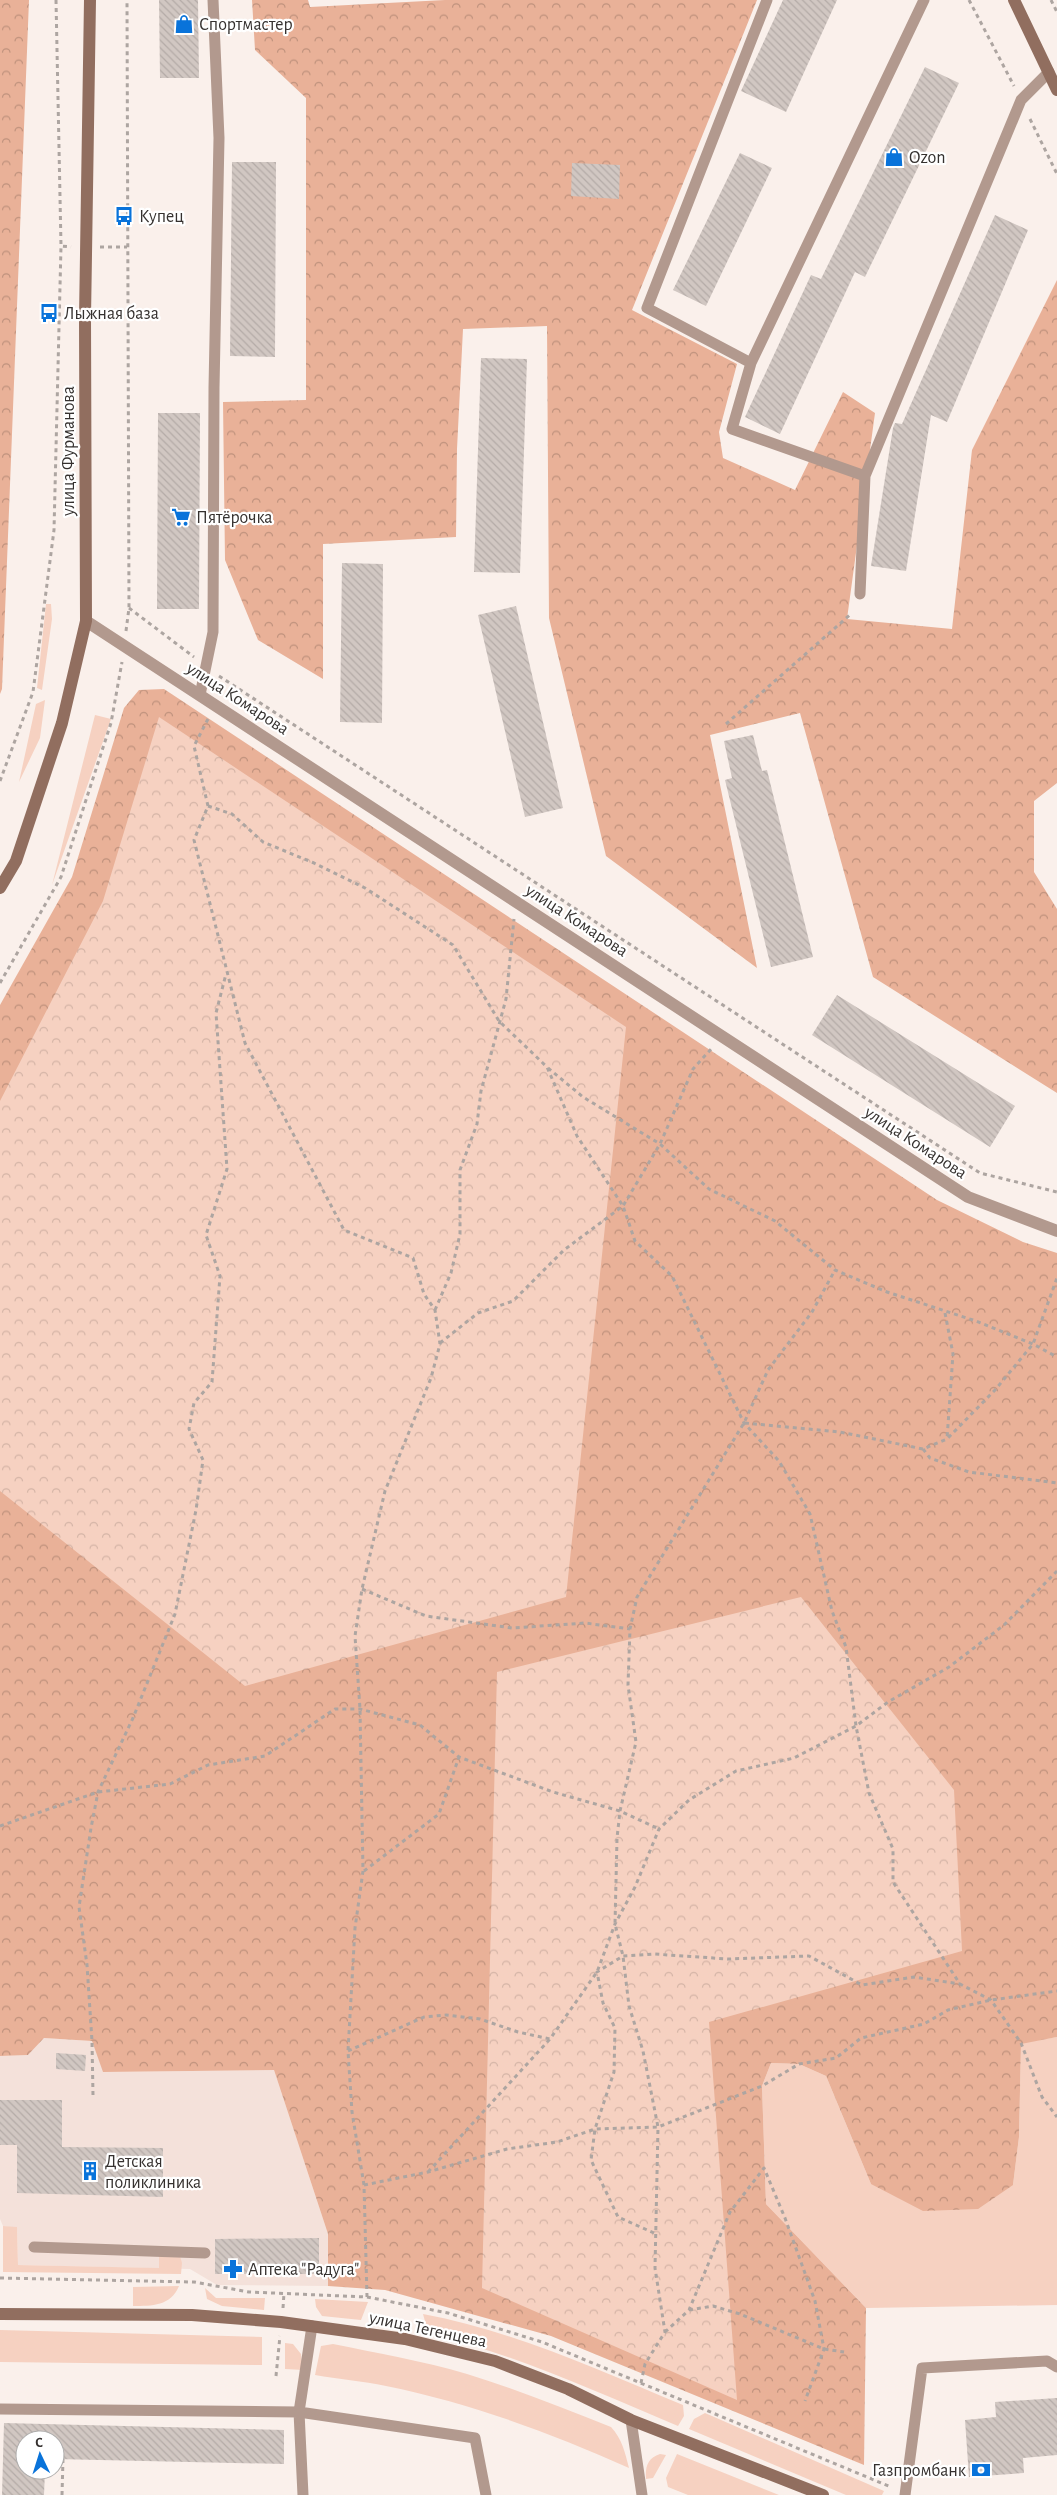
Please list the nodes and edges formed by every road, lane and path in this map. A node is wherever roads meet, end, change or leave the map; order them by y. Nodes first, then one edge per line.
1 (56, 0) edge
2 (90, 0) edge
3 (127, 0) edge
4 (213, 0) edge
5 (767, 0) edge
6 (924, 0) edge
7 (1014, 0) edge
8 (1051, 0) edge
9 (1057, 12) edge
10 (1049, 72) junction
11 (1057, 90) edge
12 (61, 246) junction
13 (86, 247) junction
14 (127, 247) junction
15 (751, 363) junction
16 (865, 476) junction
17 (860, 594) dead end
18 (129, 608) junction
19 (852, 613) dead end
20 (86, 621) junction
21 (125, 646) junction
22 (206, 666) junction
23 (200, 695) junction
24 (217, 704) junction
25 (726, 724) dead end
26 (0, 781) edge
27 (208, 806) junction
28 (0, 888) edge
29 (516, 901) junction
30 (226, 972) junction
31 (0, 984) edge
32 (499, 1021) junction
33 (722, 1036) junction
34 (547, 1067) junction
35 (660, 1144) junction
36 (1057, 1192) edge
37 (623, 1206) junction
38 (1057, 1231) edge
39 (835, 1270) junction
40 (1057, 1278) edge
41 (435, 1310) junction
42 (945, 1313) junction
43 (440, 1344) junction
44 (1033, 1344) junction
45 (1057, 1357) edge
46 (744, 1423) junction
47 (947, 1439) junction
48 (923, 1449) junction
49 (1057, 1483) edge
50 (1057, 1571) edge
51 (362, 1589) junction
52 (630, 1629) junction
53 (360, 1709) junction
54 (856, 1726) junction
55 (459, 1757) junction
56 (98, 1792) junction
57 (620, 1811) junction
58 (0, 1826) edge
59 (659, 1830) junction
60 (363, 1872) junction
61 (615, 1924) junction
62 (623, 1956) junction
63 (597, 1972) junction
64 (960, 1984) junction
65 (1057, 1991) edge
66 (991, 2000) junction
67 (550, 2039) junction
68 (348, 2051) junction
69 (92, 2095) dead end
70 (1057, 2117) edge
71 (658, 2127) junction
72 (595, 2129) junction
73 (428, 2172) junction
74 (364, 2185) junction
75 (654, 2233) junction
76 (34, 2247) dead end
77 (205, 2253) dead end
78 (367, 2297) dead end
79 (689, 2310) junction
80 (0, 2314) edge
81 (312, 2326) junction
82 (665, 2332) junction
83 (824, 2349) junction
84 (844, 2352) dead end
85 (1057, 2366) edge
86 (642, 2383) dead end
87 (805, 2401) dead end
88 (0, 2409) edge
89 (299, 2412) junction
90 (631, 2420) junction
91 (62, 2480) edge
92 (62, 2495) edge
93 (303, 2495) edge
94 (486, 2495) edge
95 (642, 2495) edge
96 (823, 2495) edge
97 (905, 2495) edge

1 - 12 path
2 - 13 main road, улица Фурманова
3 - 14 path
4 - 22 lane
5 - 15 lane
6 - 15 lane
7 - 10 main road
8 - 9 path
10 - 11 main road
10 - 16 lane
12 - 13 path
12 - 26 path
13 - 14 path
13 - 20 main road, улица Фурманова
14 - 18 path
15 - 16 lane
16 - 17 lane
18 - 21 path
18 - 22 path
19 - 25 path
20 - 21 street, улица Комарова
20 - 28 main road, улица Фурманова
21 - 23 street, улица Комарова
21 - 31 path
22 - 23 lane
22 - 36 path
23 - 24 street, улица Комарова
24 - 27 path
24 - 29 street, улица Комарова
27 - 30 path
27 - 32 path
29 - 32 path
29 - 33 street, улица Комарова
30 - 41 path
30 - 56 path
32 - 34 path
32 - 41 path
33 - 35 path
33 - 38 street, улица Комарова
34 - 35 path
34 - 37 path
35 - 37 path
35 - 39 path
37 - 43 path
37 - 46 path
39 - 42 path
39 - 46 path
40 - 44 path
41 - 43 path
42 - 44 path
42 - 47 path
43 - 51 path
44 - 45 path
44 - 47 path
46 - 48 path
46 - 52 path
46 - 54 path
47 - 48 path
48 - 49 path
50 - 54 path
51 - 52 path
51 - 53 path
52 - 57 path
53 - 55 path
53 - 56 path
53 - 60 path
54 - 59 path
54 - 64 path
55 - 57 path
55 - 60 path
56 - 58 path
56 - 69 path
57 - 59 path
57 - 61 path
59 - 61 path
60 - 68 path
61 - 62 path
61 - 63 path
62 - 63 path
62 - 64 path
62 - 71 path
63 - 67 path
63 - 72 path
64 - 66 path
65 - 66 path
66 - 70 path
66 - 71 path
67 - 68 path
67 - 73 path
68 - 74 path
71 - 72 path
71 - 75 path
72 - 73 path
72 - 75 path
73 - 74 path
74 - 78 path
75 - 82 path
76 - 77 lane
79 - 82 path
79 - 83 path
79 - 83 path
80 - 81 main road, улица Тегенцева
81 - 89 lane
81 - 90 main road, улица Тегенцева
82 - 86 path
83 - 84 path
83 - 87 path
85 - 97 lane
88 - 89 lane
89 - 93 lane
89 - 94 lane
90 - 95 lane
90 - 96 main road, улица Тегенцева
91 - 92 path

